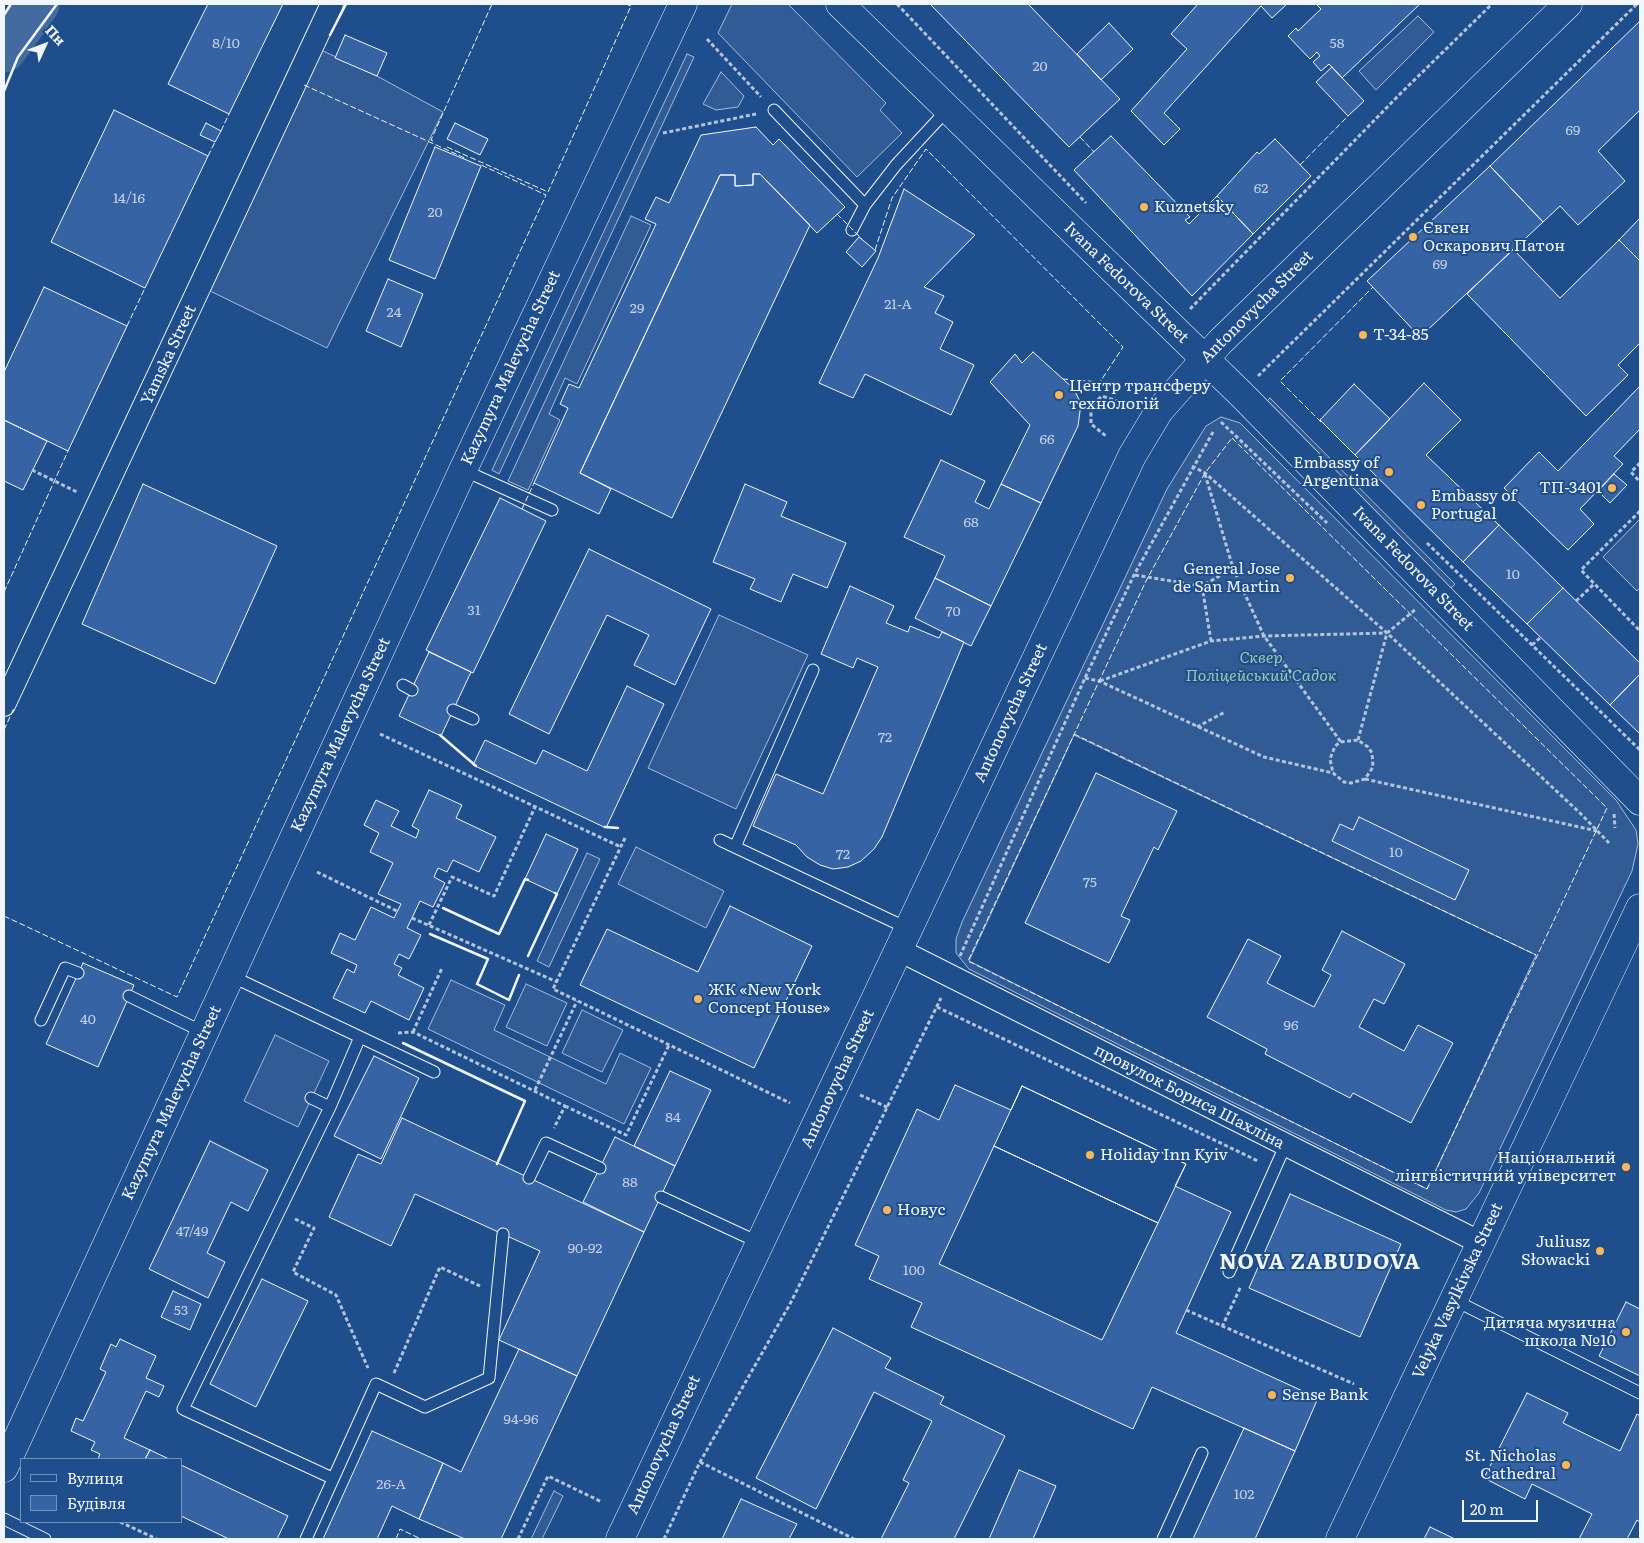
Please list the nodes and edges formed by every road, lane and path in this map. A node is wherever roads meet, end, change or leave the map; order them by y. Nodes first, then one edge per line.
1 (332, 4) edge
2 (683, 4) edge
3 (840, 4) edge
4 (896, 4) edge
5 (1492, 4) edge
6 (1568, 4) edge
7 (1637, 4) edge
8 (707, 40) dead end
9 (774, 110) junction
10 (947, 110) junction
11 (663, 133) dead end
12 (1086, 204) dead end
13 (865, 205) junction
14 (852, 230) dead end
15 (1188, 310) dead end
16 (1204, 358) junction
17 (1264, 384) dead end
18 (1123, 403) dead end
19 (1090, 406) junction
20 (1080, 407) dead end
21 (1213, 432) dead end
22 (1106, 436) dead end
23 (1640, 463) edge
24 (1192, 466) junction
25 (32, 470) dead end
26 (463, 470) junction
27 (1204, 473) junction
28 (1640, 482) edge
29 (77, 492) dead end
30 (552, 510) dead end
31 (1640, 511) edge
32 (1426, 542) dead end
33 (1233, 568) junction
34 (1134, 575) junction
35 (1594, 584) junction
36 (1202, 586) junction
37 (1576, 601) dead end
38 (1416, 608) dead end
39 (1640, 631) edge
40 (1387, 633) junction
41 (1264, 636) junction
42 (1541, 637) dead end
43 (1211, 641) junction
44 (1532, 645) junction
45 (813, 670) dead end
46 (1293, 676) junction
47 (1084, 678) junction
48 (1284, 680) dead end
49 (1099, 681) junction
50 (4, 704) edge
51 (453, 710) dead end
52 (1225, 712) dead end
53 (473, 719) dead end
54 (1196, 728) junction
55 (380, 734) dead end
56 (1358, 740) junction
57 (1341, 742) junction
58 (1640, 750) edge
59 (1333, 773) junction
60 (1365, 779) junction
61 (1640, 801) edge
62 (535, 807) junction
63 (1597, 831) junction
64 (625, 838) dead end
65 (720, 840) dead end
66 (1609, 843) dead end
67 (621, 847) junction
68 (735, 847) junction
69 (317, 872) dead end
70 (1640, 908) edge
71 (397, 910) dead end
72 (412, 918) dead end
73 (429, 925) junction
74 (904, 940) junction
75 (442, 968) dead end
76 (78, 974) dead end
77 (231, 976) junction
78 (951, 976) junction
79 (557, 982) junction
80 (129, 996) dead end
81 (577, 1001) junction
82 (937, 1007) junction
83 (41, 1020) dead end
84 (205, 1033) junction
85 (360, 1037) junction
86 (669, 1045) junction
87 (434, 1072) dead end
88 (535, 1090) junction
89 (311, 1098) dead end
90 (790, 1103) dead end
91 (565, 1106) junction
92 (330, 1107) junction
93 (546, 1142) junction
94 (1285, 1146) junction
95 (600, 1168) dead end
96 (1276, 1169) junction
97 (529, 1178) dead end
98 (661, 1197) dead end
99 (279, 1211) junction
100 (504, 1234) dead end
101 (760, 1243) junction
102 (1481, 1243) junction
103 (1229, 1272) dead end
104 (483, 1287) dead end
105 (1239, 1291) dead end
106 (1454, 1300) junction
107 (1186, 1310) dead end
108 (1222, 1327) junction
109 (376, 1384) junction
110 (1354, 1384) dead end
111 (387, 1390) junction
112 (1640, 1392) edge
113 (1202, 1453) dead end
114 (700, 1462) junction
115 (4, 1468) edge
116 (332, 1478) junction
117 (602, 1502) dead end
118 (4, 1519) edge
119 (122, 1523) edge
120 (46, 1539) edge
121 (157, 1539) edge
122 (306, 1539) edge
123 (518, 1539) edge
124 (620, 1539) edge
125 (664, 1539) edge
126 (854, 1539) edge
127 (1163, 1539) edge
128 (1340, 1539) edge

1 - 50 street, Yamska Street
2 - 26 main road, Kazymyra Malevycha Street
3 - 10 main road, Ivana Fedorova Street
4 - 12 path
5 - 15 path
6 - 16 main road, Antonovycha Street
7 - 17 path
8 - 9 path
9 - 11 path
9 - 13 lane
10 - 13 lane
10 - 16 main road, Ivana Fedorova Street
13 - 14 lane
16 - 61 main road, Ivana Fedorova Street
16 - 74 main road, Antonovycha Street
18 - 19 path
19 - 20 path
19 - 22 path
21 - 24 path
23 - 28 path
24 - 27 path
24 - 34 path
25 - 29 path
26 - 30 lane
26 - 77 main road, Kazymyra Malevycha Street
27 - 33 path
27 - 40 path
31 - 35 path
32 - 44 path
33 - 36 path
33 - 41 path
34 - 36 path
34 - 47 path
35 - 37 path
35 - 39 path
36 - 43 path
38 - 40 path
40 - 41 path
40 - 56 path
40 - 63 path
41 - 43 path
41 - 46 path
42 - 44 path
43 - 49 path
44 - 58 path
45 - 68 lane
46 - 48 path
46 - 57 path
47 - 49 path
47 - 78 path
49 - 54 path
51 - 53 lane
52 - 54 path
54 - 59 path
55 - 62 path
56 - 57 path
56 - 60 path
57 - 59 path
59 - 60 path
60 - 63 path
62 - 67 path
62 - 73 path
63 - 66 path
64 - 67 path
65 - 68 lane
67 - 79 path
68 - 74 lane
69 - 71 path
70 - 102 main road, Velyka Vasylkivska Street
72 - 73 path
73 - 79 path
74 - 78 street, провулок Бориса Шахліна
74 - 101 main road, Antonovycha Street
75 - 88 path
76 - 83 lane
77 - 84 main road, Kazymyra Malevycha Street
77 - 85 lane
78 - 82 path
78 - 94 street, провулок Бориса Шахліна
79 - 81 path
80 - 84 lane
81 - 86 path
81 - 88 path
82 - 96 path
82 - 114 path
84 - 115 main road, Kazymyra Malevycha Street
85 - 87 lane
85 - 92 lane
86 - 90 path
86 - 91 path
88 - 91 path
89 - 92 lane
91 - 93 path
92 - 99 lane
93 - 95 lane
93 - 97 lane
94 - 96 lane
94 - 102 street, провулок Бориса Шахліна
96 - 103 lane
98 - 101 lane
99 - 109 path
99 - 116 lane
100 - 111 lane
101 - 124 main road, Antonovycha Street
102 - 106 main road, Velyka Vasylkivska Street
104 - 111 path
105 - 108 path
106 - 112 lane
106 - 128 main road, Velyka Vasylkivska Street
107 - 108 path
108 - 110 path
109 - 111 lane
109 - 116 lane
113 - 127 lane
114 - 125 path
114 - 126 path
116 - 122 lane
117 - 123 path
118 - 120 lane
119 - 121 path

